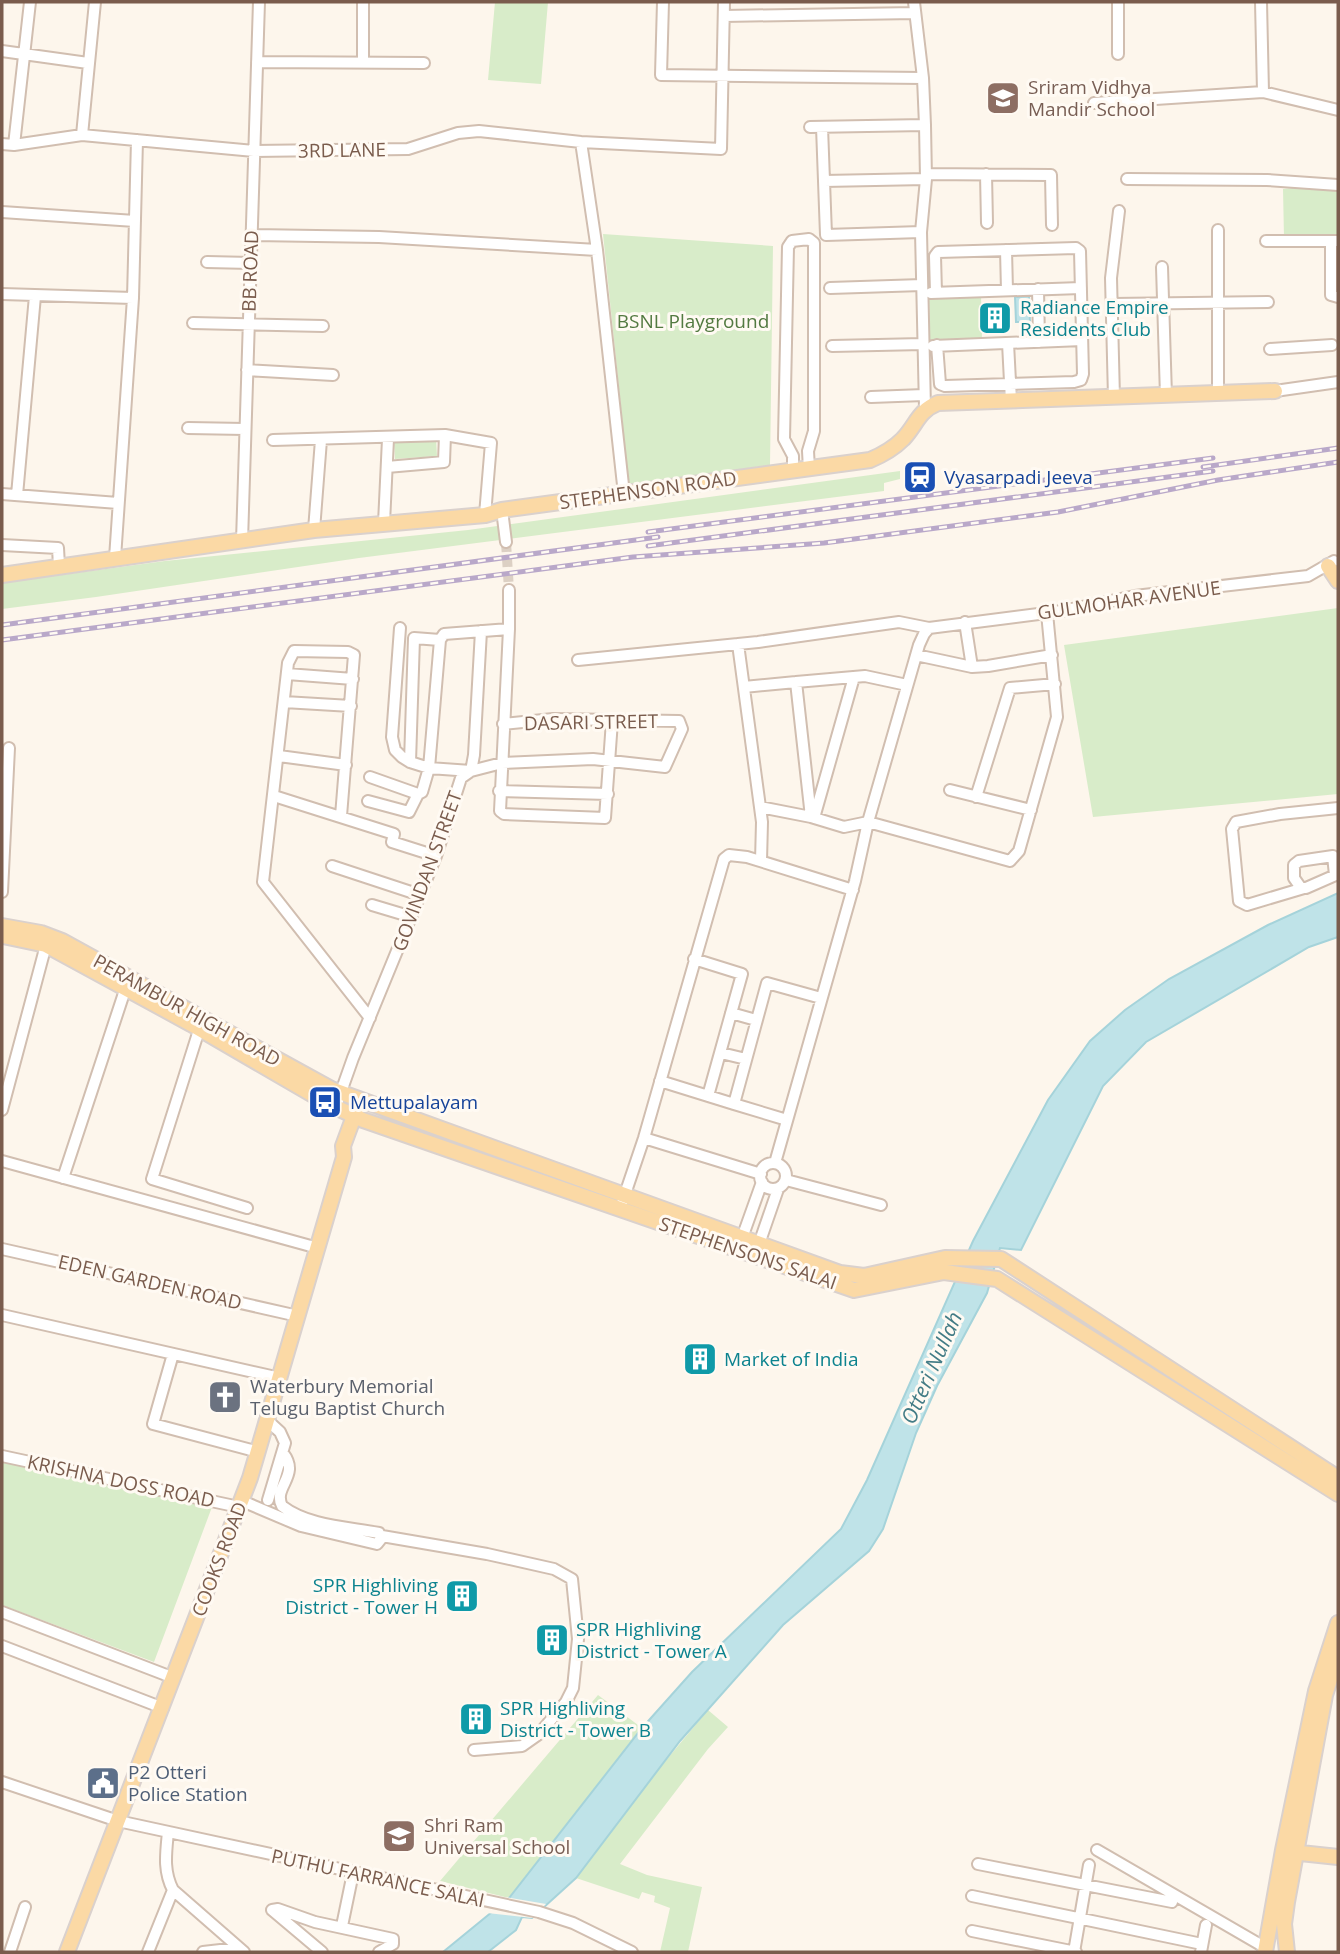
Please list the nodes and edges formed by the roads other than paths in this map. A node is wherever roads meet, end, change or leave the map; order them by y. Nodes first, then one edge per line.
1 (30, 2) edge
2 (94, 2) edge
3 (259, 2) edge
4 (363, 2) edge
5 (663, 2) edge
6 (724, 2) edge
7 (1118, 2) edge
8 (1261, 2) edge
9 (915, 8) edge
10 (724, 16) junction
11 (2, 51) edge
12 (23, 54) junction
13 (1118, 54) dead end
14 (257, 62) junction
15 (363, 62) junction
16 (89, 63) junction
17 (424, 63) dead end
18 (722, 75) junction
19 (923, 78) junction
20 (1263, 92) junction
21 (1094, 103) dead end
22 (1338, 110) edge
23 (925, 125) junction
24 (810, 127) dead end
25 (822, 127) junction
26 (82, 135) junction
27 (137, 139) junction
28 (581, 142) junction
29 (2, 144) edge
30 (14, 145) junction
31 (254, 151) junction
32 (986, 174) junction
33 (1051, 175) junction
34 (926, 176) junction
35 (1065, 176) dead end
36 (1128, 179) dead end
37 (824, 181) junction
38 (1338, 185) edge
39 (1119, 211) dead end
40 (2, 212) edge
41 (135, 221) junction
42 (987, 223) dead end
43 (1052, 225) dead end
44 (1218, 230) dead end
45 (921, 232) junction
46 (252, 235) junction
47 (1266, 241) dead end
48 (1335, 241) edge
49 (597, 250) junction
50 (1006, 250) junction
51 (207, 262) dead end
52 (251, 262) junction
53 (1162, 267) dead end
54 (830, 288) dead end
55 (1081, 288) junction
56 (922, 289) junction
57 (1038, 289) junction
58 (1007, 290) junction
59 (936, 293) junction
60 (2, 295) edge
61 (35, 296) junction
62 (1338, 297) edge
63 (132, 298) junction
64 (1268, 302) dead end
65 (1218, 303) junction
66 (1113, 304) junction
67 (1163, 305) junction
68 (193, 323) dead end
69 (249, 324) junction
70 (323, 326) dead end
71 (1082, 340) junction
72 (1039, 342) junction
73 (1008, 343) junction
74 (923, 345) junction
75 (937, 345) junction
76 (1332, 345) dead end
77 (832, 346) dead end
78 (1270, 349) dead end
79 (247, 370) junction
80 (333, 375) dead end
81 (1338, 382) edge
82 (1010, 384) junction
83 (1275, 391) joint
84 (1218, 394) junction
85 (1166, 396) junction
86 (871, 397) dead end
87 (1114, 398) junction
88 (1011, 401) junction
89 (924, 402) junction
90 (188, 428) dead end
91 (245, 429) junction
92 (445, 435) junction
93 (388, 439) junction
94 (273, 440) dead end
95 (321, 440) junction
96 (788, 447) junction
97 (810, 447) junction
98 (809, 464) junction
99 (793, 465) junction
100 (387, 467) junction
101 (2, 494) edge
102 (624, 494) junction
103 (17, 495) junction
104 (118, 503) junction
105 (502, 510) junction
106 (485, 514) junction
107 (384, 523) junction
108 (314, 530) junction
109 (242, 541) junction
110 (506, 542) tunnel mouth
111 (2, 545) edge
112 (115, 558) junction
113 (1333, 565) edge
114 (60, 566) junction
115 (2, 575) edge
116 (1338, 581) edge
117 (509, 590) tunnel mouth
118 (1047, 613) junction
119 (965, 622) junction
120 (400, 628) dead end
121 (929, 628) junction
122 (509, 629) junction
123 (481, 631) junction
124 (440, 640) junction
125 (738, 644) junction
126 (916, 655) junction
127 (1052, 655) junction
128 (578, 660) dead end
129 (972, 667) junction
130 (287, 674) junction
131 (854, 677) junction
132 (353, 679) junction
133 (796, 682) junction
134 (1055, 684) junction
135 (907, 685) junction
136 (744, 687) junction
137 (284, 702) junction
138 (351, 706) junction
139 (612, 721) junction
140 (503, 724) junction
141 (9, 748) dead end
142 (279, 756) junction
143 (611, 759) junction
144 (410, 762) junction
145 (502, 764) junction
146 (346, 765) junction
147 (429, 768) junction
148 (471, 771) junction
149 (370, 777) dead end
150 (950, 790) dead end
151 (499, 791) junction
152 (418, 794) junction
153 (608, 794) junction
154 (274, 796) junction
155 (976, 797) junction
156 (368, 801) dead end
157 (760, 807) junction
158 (1338, 808) edge
159 (1031, 810) junction
160 (341, 816) junction
161 (813, 818) junction
162 (868, 822) junction
163 (436, 856) junction
164 (761, 861) junction
165 (332, 866) dead end
166 (1336, 875) edge
167 (1304, 888) junction
168 (853, 890) junction
169 (2, 892) edge
170 (420, 895) junction
171 (372, 905) dead end
172 (411, 917) junction
173 (2, 926) edge
174 (2, 935) edge
175 (46, 945) junction
176 (694, 959) junction
177 (127, 983) junction
178 (821, 998) junction
179 (731, 1013) junction
180 (188, 1016) junction
181 (370, 1018) junction
182 (757, 1020) junction
183 (198, 1030) junction
184 (720, 1053) junction
185 (746, 1059) junction
186 (660, 1081) junction
187 (708, 1096) junction
188 (339, 1100) junction
189 (365, 1102) junction
190 (734, 1104) junction
191 (2, 1110) edge
192 (358, 1118) junction
193 (787, 1120) junction
194 (644, 1138) junction
195 (2, 1161) edge
196 (775, 1163) junction
197 (63, 1178) junction
198 (761, 1178) junction
199 (782, 1184) junction
200 (622, 1202) junction
201 (881, 1205) dead end
202 (247, 1208) dead end
203 (742, 1238) junction
204 (759, 1244) junction
205 (318, 1248) junction
206 (2, 1249) edge
207 (945, 1265) junction
208 (2, 1315) edge
209 (298, 1316) junction
210 (173, 1354) junction
211 (279, 1378) junction
212 (268, 1421) junction
213 (259, 1452) junction
214 (283, 1453) junction
215 (2, 1456) edge
216 (1338, 1478) edge
217 (1338, 1494) edge
218 (268, 1500) dead end
219 (240, 1504) junction
220 (382, 1536) junction
221 (2, 1612) edge
222 (1338, 1623) edge
223 (2, 1646) edge
224 (1338, 1655) edge
225 (174, 1678) junction
226 (163, 1708) junction
227 (474, 1750) dead end
228 (2, 1782) edge
229 (118, 1821) junction
230 (168, 1832) junction
231 (1097, 1850) dead end
232 (1290, 1852) junction
233 (1338, 1857) edge
234 (978, 1864) dead end
235 (1089, 1865) dead end
236 (353, 1873) junction
237 (1085, 1885) junction
238 (173, 1890) junction
239 (972, 1896) dead end
240 (1172, 1902) dead end
241 (25, 1907) dead end
242 (1079, 1919) junction
243 (1206, 1925) dead end
244 (342, 1926) junction
245 (972, 1931) dead end
246 (613, 1947) edge
247 (1202, 1948) edge
248 (241, 1950) edge
249 (1265, 1950) edge
250 (10, 1952) edge
251 (67, 1952) edge
252 (148, 1952) edge
253 (203, 1952) edge
254 (322, 1952) edge
255 (379, 1952) edge
256 (632, 1952) edge
257 (1074, 1952) edge
258 (1287, 1952) edge

1 - 12 street
2 - 16 street
3 - 14 street, BB ROAD
4 - 15 street
5 - 18 street
6 - 10 street
7 - 13 street
8 - 20 street
9 - 10 street
9 - 19 street
10 - 18 street
11 - 12 street
12 - 16 street
12 - 30 street
14 - 15 street
14 - 31 street, BB ROAD
15 - 17 street
16 - 26 street
18 - 19 street
18 - 28 street, 3RD LANE
19 - 23 street
20 - 21 street
20 - 22 street
23 - 25 street
23 - 34 street
24 - 25 street
25 - 37 street
26 - 27 street, 3RD LANE
26 - 30 street, 3RD LANE
27 - 31 street, 3RD LANE
27 - 41 street
28 - 31 street, 3RD LANE
28 - 49 street
29 - 30 street, 3RD LANE
31 - 46 street, BB ROAD
32 - 33 street
32 - 34 street
32 - 42 street
33 - 35 street
33 - 43 street
34 - 37 street
34 - 45 street
36 - 38 street
37 - 45 street
39 - 66 street
40 - 41 street
41 - 63 street
44 - 65 street
45 - 56 street
46 - 49 street
46 - 52 street, BB ROAD
47 - 48 street
48 - 62 street
49 - 102 street
50 - 55 street
50 - 58 street
50 - 59 street
51 - 52 street
52 - 69 street, BB ROAD
53 - 67 street
54 - 56 street
55 - 57 street
55 - 71 street
56 - 59 street
56 - 74 street
57 - 58 street
57 - 72 street
58 - 59 street
60 - 61 street
61 - 63 street
61 - 103 street
63 - 104 street
64 - 65 street
65 - 67 street
65 - 84 street
66 - 67 street
66 - 87 street
67 - 85 street
68 - 69 street
69 - 70 street
69 - 79 street, BB ROAD
71 - 72 street
71 - 82 street
72 - 73 street
73 - 75 street
73 - 82 street
74 - 75 street
74 - 77 street
74 - 89 street
75 - 82 street
76 - 78 street
79 - 80 street
79 - 91 street, BB ROAD
81 - 83 street
82 - 88 street
83 - 84 main road
84 - 85 main road
85 - 87 main road
86 - 89 street
87 - 88 main road
88 - 89 main road
89 - 98 main road, STEPHENSON ROAD
90 - 91 street
91 - 109 street, BB ROAD
92 - 93 street
92 - 100 street
92 - 106 street
93 - 95 street
93 - 100 street
94 - 95 street
95 - 108 street
96 - 97 street
96 - 97 street
96 - 99 street
97 - 98 street
98 - 99 main road, STEPHENSON ROAD
99 - 102 main road, STEPHENSON ROAD
100 - 107 street
101 - 103 street
102 - 105 main road, STEPHENSON ROAD
103 - 104 street
104 - 112 street
105 - 106 main road, STEPHENSON ROAD
105 - 110 street
106 - 107 main road, STEPHENSON ROAD
107 - 108 main road, STEPHENSON ROAD
108 - 109 main road, STEPHENSON ROAD
109 - 112 main road, STEPHENSON ROAD
111 - 114 street
112 - 114 main road, STEPHENSON ROAD
113 - 116 main road
113 - 118 street, GULMOHAR AVENUE
114 - 115 main road, STEPHENSON ROAD
117 - 122 street
118 - 119 street, GULMOHAR AVENUE
118 - 127 street
119 - 121 street, GULMOHAR AVENUE
119 - 129 street
120 - 144 street
121 - 125 street, GULMOHAR AVENUE
121 - 126 street
122 - 123 street
122 - 140 street
123 - 124 street
123 - 148 street, GOVINDAN STREET
124 - 144 street
124 - 147 street
125 - 128 street, GULMOHAR AVENUE
125 - 136 street
126 - 129 street
126 - 135 street
127 - 129 street
127 - 134 street
130 - 132 street
130 - 132 street
130 - 137 street
131 - 133 street
131 - 135 street
131 - 161 street
132 - 138 street
133 - 136 street
133 - 161 street
134 - 155 street
134 - 159 street
135 - 162 street
136 - 157 street
137 - 138 street
137 - 142 street
138 - 146 street
139 - 140 street, DASARI STREET
139 - 143 street
139 - 143 street, DASARI STREET
140 - 145 street
141 - 169 street
142 - 146 street
142 - 154 street
143 - 145 street
143 - 153 street
144 - 147 street
145 - 148 street
145 - 151 street
146 - 160 street
147 - 148 street
147 - 152 street
148 - 163 street, GOVINDAN STREET
149 - 152 street
150 - 155 street
151 - 153 street
151 - 153 street
152 - 156 street
154 - 160 street
154 - 181 street
155 - 159 street
157 - 161 street
157 - 164 street
158 - 167 street
159 - 162 street
160 - 163 street
161 - 162 street
162 - 168 street
163 - 170 street, GOVINDAN STREET
164 - 168 street
164 - 176 street
165 - 170 street
166 - 167 street
166 - 167 street
168 - 178 street
170 - 172 street, GOVINDAN STREET
171 - 172 street
172 - 181 street, GOVINDAN STREET
173 - 177 main road, PERAMBUR HIGH ROAD
174 - 175 main road, PERAMBUR HIGH ROAD
175 - 177 main road, PERAMBUR HIGH ROAD
175 - 191 street
176 - 179 street
176 - 186 street
177 - 180 main road, PERAMBUR HIGH ROAD
177 - 197 street
178 - 182 street
178 - 193 street
179 - 182 street
179 - 184 street
180 - 183 main road, PERAMBUR HIGH ROAD
180 - 188 main road, PERAMBUR HIGH ROAD
181 - 188 street, GOVINDAN STREET
182 - 185 street
183 - 188 main road, PERAMBUR HIGH ROAD
183 - 202 street
184 - 185 street
184 - 187 street
185 - 190 street
186 - 187 street
186 - 194 street
187 - 190 street
188 - 189 main road, PERAMBUR HIGH ROAD
188 - 192 main road, PERAMBUR HIGH ROAD
189 - 192 main road, COOKS ROAD
189 - 200 main road, STEPHENSONS SALAI
190 - 193 street
192 - 200 main road, STEPHENSONS SALAI
192 - 205 main road, COOKS ROAD
193 - 196 street
194 - 198 street
194 - 200 street
195 - 197 street
196 - 198 street
196 - 199 street
197 - 205 street
198 - 199 street
198 - 203 street
199 - 201 street
199 - 204 street
200 - 203 main road, STEPHENSONS SALAI
200 - 207 main road, STEPHENSONS SALAI
203 - 204 main road, STEPHENSONS SALAI
204 - 207 main road, STEPHENSONS SALAI
205 - 209 main road, COOKS ROAD
206 - 209 street, EDEN GARDEN ROAD
207 - 216 main road, STEPHENSONS SALAI
207 - 217 main road, STEPHENSONS SALAI
208 - 210 street
209 - 211 main road, COOKS ROAD
210 - 211 street
210 - 213 street
211 - 212 main road, COOKS ROAD
212 - 213 main road, COOKS ROAD
212 - 214 street
213 - 219 main road, COOKS ROAD
214 - 218 street
214 - 220 street
215 - 219 street, KRISHNA DOSS ROAD
219 - 220 street, KRISHNA DOSS ROAD
219 - 225 main road, COOKS ROAD
220 - 227 street
221 - 225 street
222 - 232 main road
223 - 226 street
224 - 232 main road
225 - 226 main road, COOKS ROAD
226 - 229 main road, COOKS ROAD
228 - 229 street, PUTHU FARRANCE SALAI
229 - 230 street, PUTHU FARRANCE SALAI
229 - 251 main road, COOKS ROAD
230 - 236 street, PUTHU FARRANCE SALAI
230 - 238 street
231 - 249 street
232 - 233 main road
232 - 249 main road
232 - 258 main road
234 - 237 street
235 - 237 street
236 - 244 street
236 - 246 street, PUTHU FARRANCE SALAI
237 - 240 street
237 - 242 street
238 - 248 street
238 - 252 street
239 - 242 street
241 - 250 street
242 - 247 street
242 - 257 street
243 - 247 street
244 - 254 street
244 - 255 street
245 - 257 street
246 - 256 street, PUTHU FARRANCE SALAI
248 - 253 street

